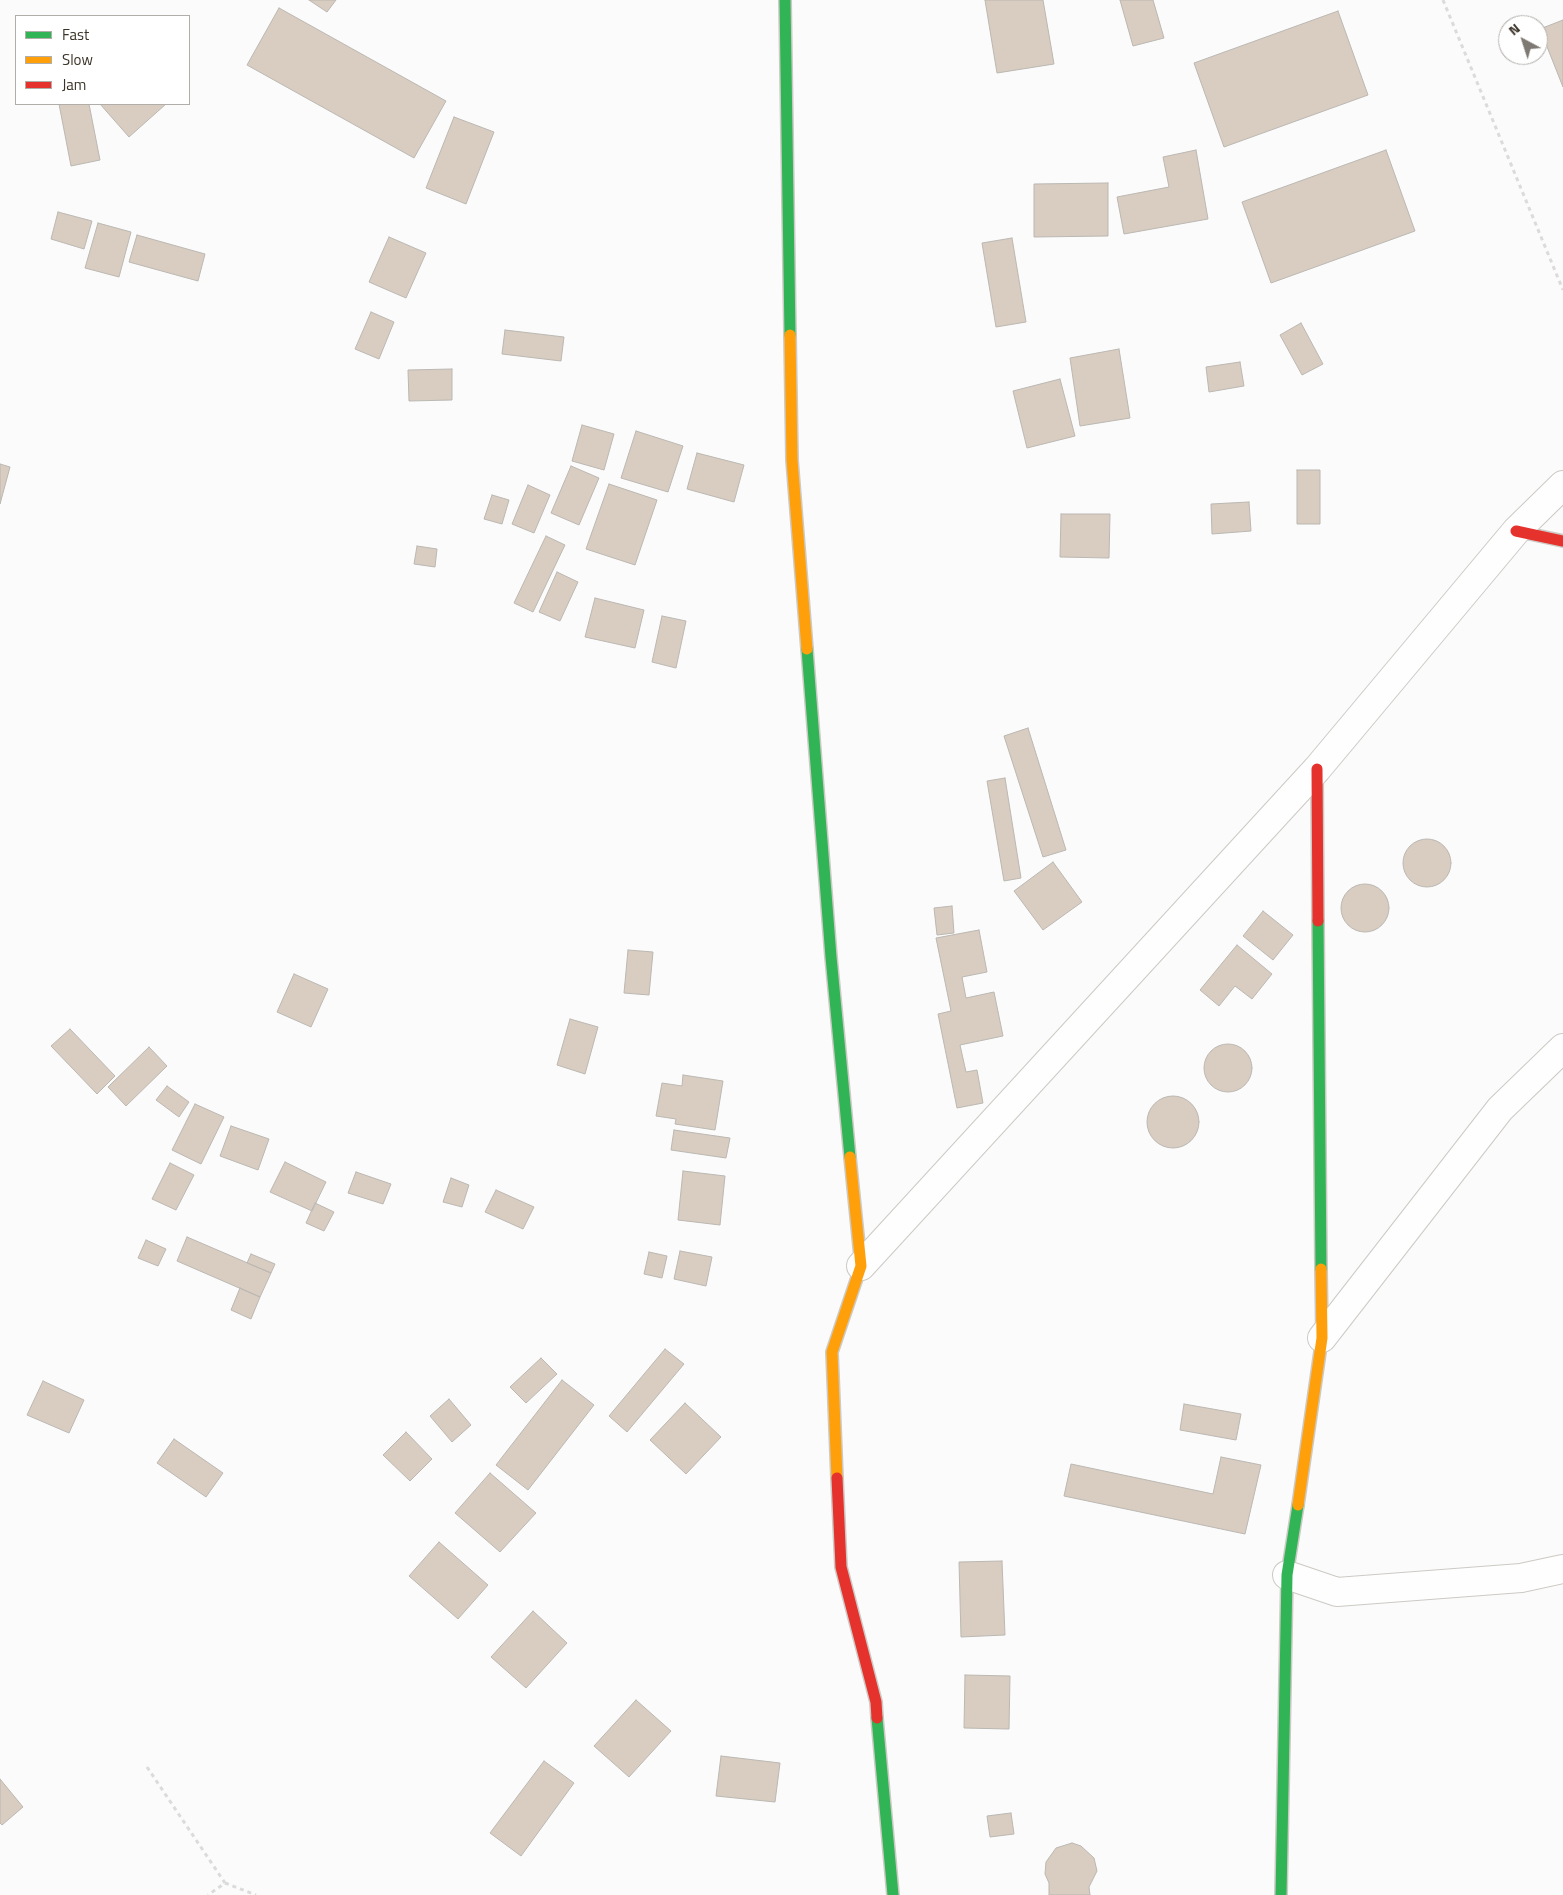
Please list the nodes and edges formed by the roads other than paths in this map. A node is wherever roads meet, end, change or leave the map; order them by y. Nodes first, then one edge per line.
1 (785, 0) edge
2 (1563, 485) edge
3 (1516, 531) junction
4 (1563, 541) edge
5 (1317, 769) junction
6 (1563, 1048) edge
7 (861, 1266) junction
8 (1322, 1338) junction
9 (1563, 1569) edge
10 (1287, 1575) junction
11 (893, 1895) edge
12 (1281, 1895) edge

1 - 7 street
2 - 3 street
3 - 4 street
3 - 5 street
5 - 7 street
5 - 8 street
6 - 8 street
7 - 11 street
8 - 10 street
9 - 10 street
10 - 12 street

